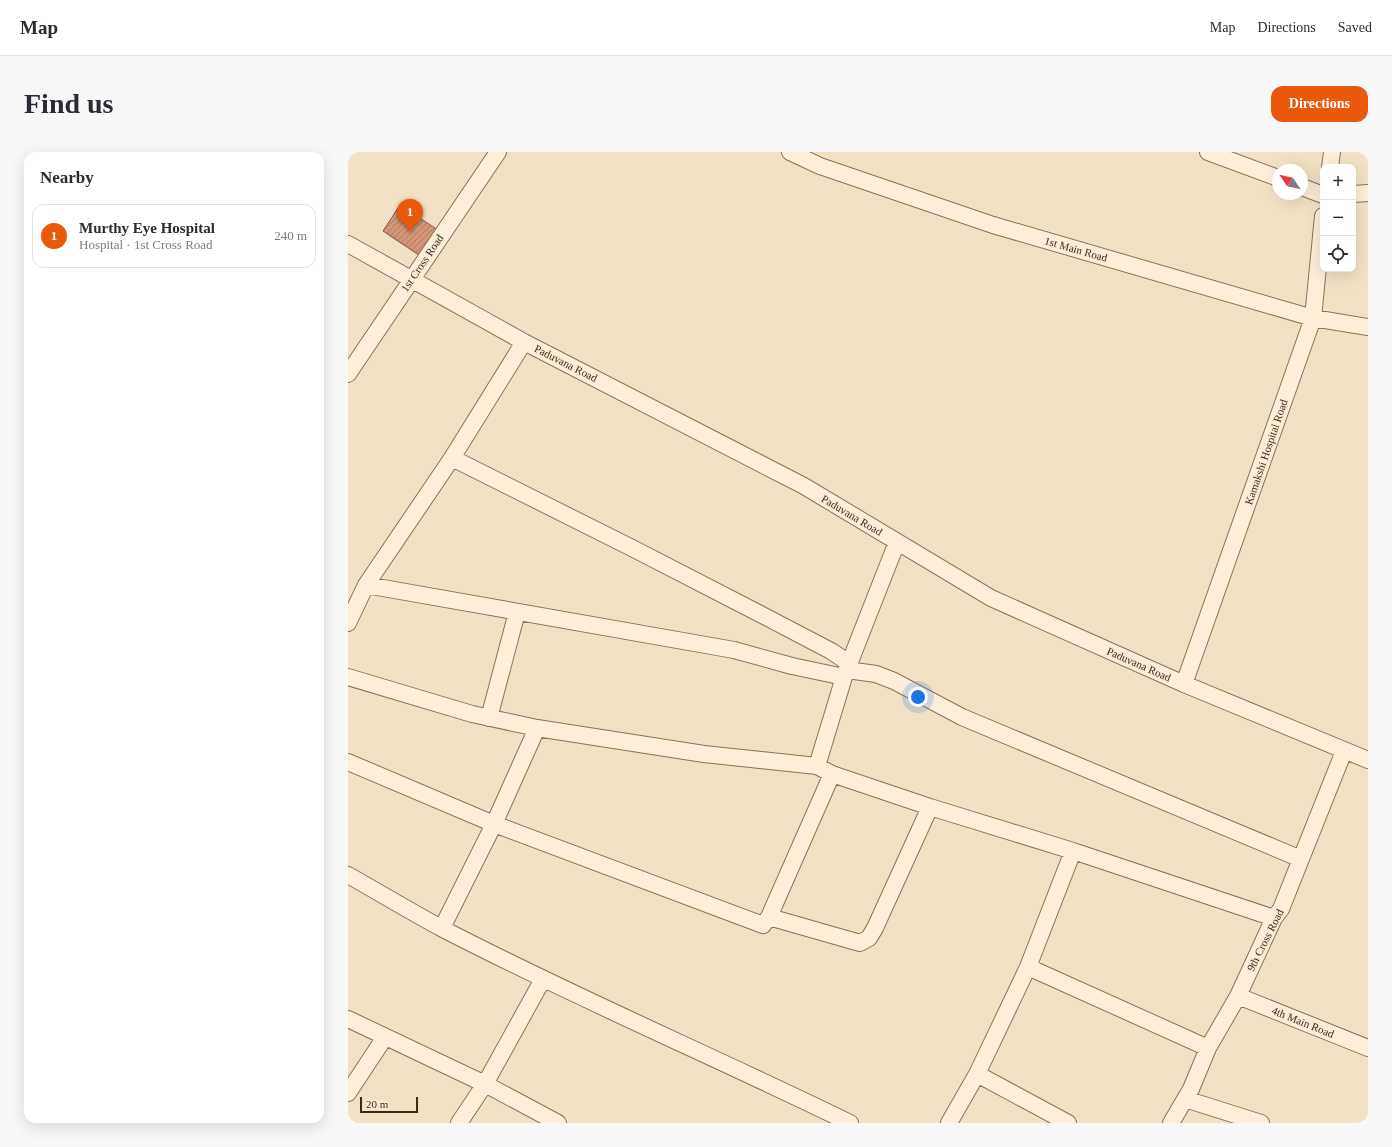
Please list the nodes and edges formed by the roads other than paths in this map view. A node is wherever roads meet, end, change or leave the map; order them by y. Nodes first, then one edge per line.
1 (498, 152) edge
2 (790, 152) edge
3 (1208, 152) edge
4 (1332, 152) edge
5 (1330, 164) edge
6 (1272, 176) edge
7 (1308, 189) edge
8 (1368, 193) edge
9 (1320, 194) edge
10 (1356, 194) edge
11 (1321, 236) edge
12 (348, 244) edge
13 (411, 279) junction
14 (1313, 318) junction
15 (1368, 327) edge
16 (524, 342) junction
17 (348, 374) edge
18 (452, 458) junction
19 (897, 542) junction
20 (366, 585) junction
21 (518, 612) junction
22 (348, 623) edge
23 (847, 670) junction
24 (348, 677) edge
25 (1184, 684) junction
26 (489, 718) junction
27 (536, 728) junction
28 (1344, 751) junction
29 (1368, 760) edge
30 (348, 762) edge
31 (817, 766) junction
32 (832, 774) junction
33 (930, 807) junction
34 (494, 824) junction
35 (1073, 851) junction
36 (1301, 859) junction
37 (348, 875) edge
38 (769, 917) junction
39 (1274, 918) junction
40 (442, 928) junction
41 (1028, 967) junction
42 (543, 979) junction
43 (1238, 996) junction
44 (348, 1019) edge
45 (384, 1037) junction
46 (1208, 1048) junction
47 (1368, 1048) edge
48 (978, 1074) junction
49 (485, 1084) junction
50 (348, 1093) edge
51 (1185, 1099) junction
52 (459, 1123) edge
53 (558, 1123) edge
54 (850, 1123) edge
55 (949, 1123) edge
56 (1068, 1123) edge
57 (1171, 1123) edge
58 (1261, 1123) edge

1 - 13 street, 1st Cross Road
2 - 14 street, 1st Main Road
3 - 6 street
4 - 5 street
7 - 9 street
8 - 10 street
11 - 14 street, Kamakshi Hospital Road
12 - 13 street, Paduvana Road
13 - 16 street, Paduvana Road
13 - 17 street, 1st Cross Road
14 - 15 street, 1st Main Road
14 - 25 street, Kamakshi Hospital Road
16 - 18 street
16 - 19 street, Paduvana Road
18 - 20 street
18 - 23 street
19 - 23 street
19 - 25 street, Paduvana Road
20 - 21 street
20 - 22 street
21 - 23 street
21 - 26 street
23 - 31 street
23 - 36 street
24 - 26 street
25 - 28 street, Paduvana Road
26 - 27 street
27 - 31 street
27 - 34 street
28 - 29 street, Paduvana Road
28 - 36 street, 9th Cross Road
30 - 34 street
31 - 32 street
32 - 33 street
32 - 38 street
33 - 35 street
33 - 38 street
34 - 38 street
34 - 40 street
35 - 39 street
35 - 41 street
36 - 39 street, 9th Cross Road
37 - 40 street
39 - 43 street, 9th Cross Road
40 - 42 street
41 - 46 street
41 - 48 street
42 - 49 street
42 - 54 street
43 - 46 street, 9th Cross Road
43 - 47 street, 4th Main Road
44 - 45 street
45 - 49 street
45 - 50 street
46 - 51 street, 9th Cross Road
48 - 55 street
48 - 56 street
49 - 52 street
49 - 53 street
51 - 57 street, 9th Cross Road
51 - 58 street

